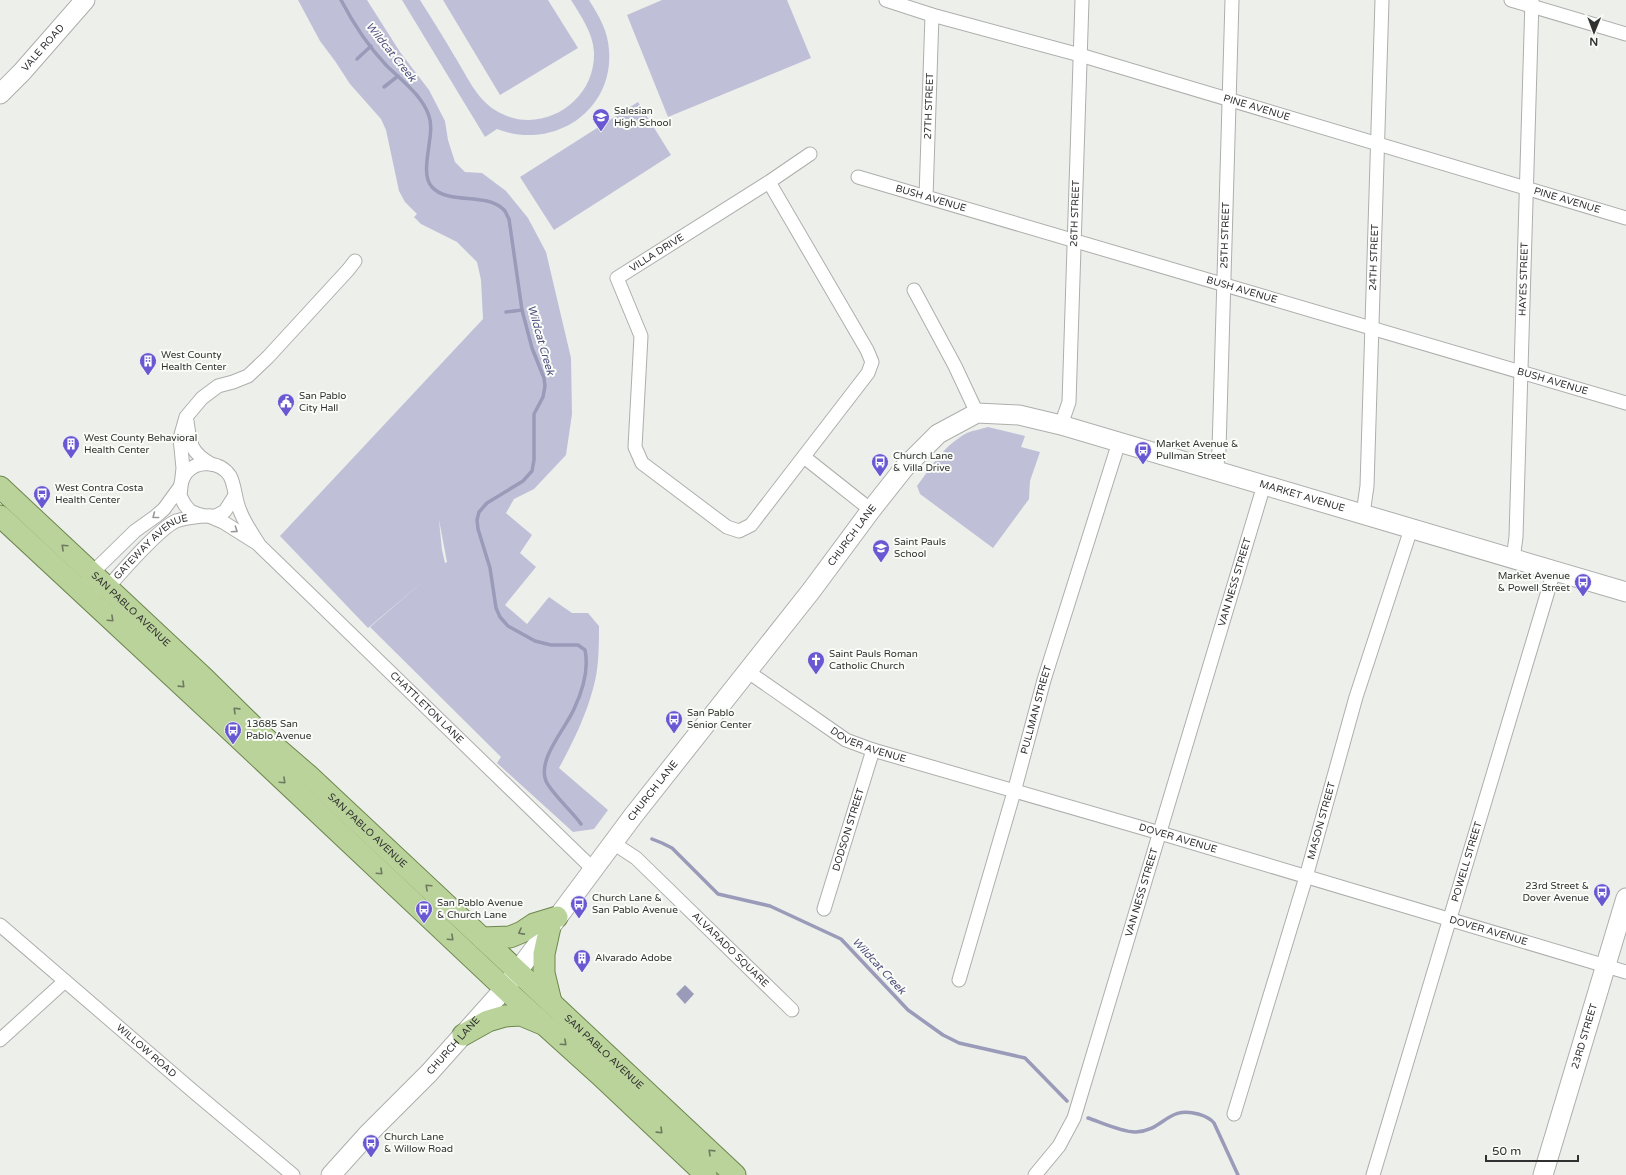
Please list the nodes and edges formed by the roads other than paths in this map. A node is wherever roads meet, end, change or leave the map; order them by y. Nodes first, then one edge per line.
1 (86, 0) edge
2 (886, 0) edge
3 (1082, 0) edge
4 (1232, 0) edge
5 (1382, 0) edge
6 (1511, 0) edge
7 (1532, 3) edge
8 (932, 15) junction
9 (1626, 34) edge
10 (1080, 55) junction
11 (0, 94) edge
12 (1229, 99) junction
13 (1378, 144) junction
14 (810, 154) dead end
15 (858, 176) dead end
16 (769, 182) junction
17 (1526, 188) junction
18 (926, 197) junction
19 (1626, 218) edge
20 (1074, 241) junction
21 (355, 261) dead end
22 (1224, 285) junction
23 (914, 290) dead end
24 (1372, 328) junction
25 (1521, 372) junction
26 (1626, 403) edge
27 (977, 413) junction
28 (186, 417) junction
29 (1061, 425) junction
30 (1119, 442) junction
31 (804, 458) junction
32 (211, 464) junction
33 (1216, 471) junction
34 (181, 485) junction
35 (1264, 485) junction
36 (0, 487) edge
37 (234, 497) junction
38 (871, 510) junction
39 (1363, 514) junction
40 (0, 516) edge
41 (207, 516) junction
42 (1411, 529) junction
43 (260, 546) junction
44 (1513, 559) junction
45 (1554, 571) junction
46 (92, 573) junction
47 (107, 588) junction
48 (1626, 592) edge
49 (82, 593) junction
50 (747, 671) junction
51 (873, 750) junction
52 (1014, 792) junction
53 (321, 816) junction
54 (1160, 833) junction
55 (613, 843) junction
56 (388, 850) junction
57 (593, 869) junction
58 (1306, 877) junction
59 (1626, 898) edge
60 (824, 909) dead end
61 (1450, 919) junction
62 (554, 922) junction
63 (0, 925) edge
64 (482, 938) junction
65 (1606, 967) junction
66 (518, 971) junction
67 (1626, 972) edge
68 (959, 980) dead end
69 (65, 981) junction
70 (505, 988) junction
71 (551, 1002) junction
72 (792, 1010) dead end
73 (543, 1024) junction
74 (463, 1035) junction
75 (0, 1040) edge
76 (601, 1076) junction
77 (671, 1114) junction
78 (1234, 1114) dead end
79 (293, 1175) edge
80 (331, 1175) edge
81 (706, 1175) edge
82 (735, 1175) edge
83 (1035, 1175) edge
84 (1373, 1175) edge
85 (1543, 1175) edge

1 - 11 street, VALE ROAD
2 - 8 street, PINE AVENUE
3 - 10 street, 26TH STREET
4 - 12 street, 25TH STREET
5 - 13 street, 24TH STREET
6 - 7 street
7 - 9 street
7 - 17 street, HAYES STREET
8 - 10 street, PINE AVENUE
8 - 18 street, 27TH STREET
10 - 12 street, PINE AVENUE
10 - 20 street, 26TH STREET
12 - 13 street, PINE AVENUE
12 - 22 street, 25TH STREET
13 - 17 street, PINE AVENUE
13 - 24 street, 24TH STREET
14 - 16 street
15 - 18 street, BUSH AVENUE
16 - 31 street, VILLA DRIVE
16 - 31 street, VILLA DRIVE
17 - 19 street, PINE AVENUE
17 - 25 street, HAYES STREET
18 - 20 street, BUSH AVENUE
20 - 22 street, BUSH AVENUE
20 - 29 street, 26TH STREET
21 - 28 street
22 - 24 street, BUSH AVENUE
22 - 33 street, 25TH STREET
23 - 27 street
24 - 25 street, BUSH AVENUE
24 - 39 street, 24TH STREET
25 - 26 street, BUSH AVENUE
25 - 44 street, HAYES STREET
27 - 29 street, MARKET AVENUE
27 - 38 street, CHURCH LANE
28 - 32 street
28 - 34 street
29 - 30 street, MARKET AVENUE
30 - 33 street, MARKET AVENUE
30 - 52 street, PULLMAN STREET
31 - 38 street
32 - 34 street
32 - 37 street
33 - 35 street, MARKET AVENUE
34 - 41 street
34 -> 46 street
35 - 39 street, MARKET AVENUE
35 - 54 street, VAN NESS STREET
46 -> 36 main road, SAN PABLO AVENUE
37 - 41 street
37 - 43 street, CHATTLETON LANE
38 - 50 street, CHURCH LANE
39 - 42 street, MARKET AVENUE
40 - 49 main road, SAN PABLO AVENUE
41 -> 43 street, CHATTLETON LANE
41 - 47 street, GATEWAY AVENUE
42 - 44 street, MARKET AVENUE
42 - 58 street, MASON STREET
43 - 57 street, CHATTLETON LANE
44 - 45 street, MARKET AVENUE
45 - 48 street, MARKET AVENUE
45 - 61 street, POWELL STREET
46 - 47 main road, SAN PABLO AVENUE
46 - 49 street
47 - 49 street, GATEWAY AVENUE
56 -> 47 main road, SAN PABLO AVENUE
49 -> 53 main road, SAN PABLO AVENUE
50 - 51 street, DOVER AVENUE
50 - 55 street, CHURCH LANE
51 - 52 street, DOVER AVENUE
51 - 60 street, DODSON STREET
52 - 54 street, DOVER AVENUE
52 - 68 street, PULLMAN STREET
53 - 56 main road
53 -> 70 main road, SAN PABLO AVENUE
54 - 58 street, DOVER AVENUE
54 - 83 street, VAN NESS STREET
55 - 57 street, CHURCH LANE
55 - 72 street, ALVARADO SQUARE
64 -> 56 main road, SAN PABLO AVENUE
57 - 62 street, CHURCH LANE
58 - 61 street, DOVER AVENUE
58 - 78 street, MASON STREET
59 - 65 street, 23RD STREET
61 - 65 street, DOVER AVENUE
61 - 84 street, POWELL STREET
62 -> 64 main road
62 - 66 street, CHURCH LANE
62 - 71 main road
63 - 69 street, WILLOW ROAD
64 - 66 main road, SAN PABLO AVENUE
65 - 67 street, DOVER AVENUE
65 - 85 street, 23RD STREET
66 - 70 street, CHURCH LANE
66 - 71 main road, SAN PABLO AVENUE
69 - 75 street
69 - 79 street, WILLOW ROAD
70 - 73 main road, SAN PABLO AVENUE
70 - 74 street, CHURCH LANE
71 - 77 main road, SAN PABLO AVENUE
73 - 74 main road
73 -> 76 main road, SAN PABLO AVENUE
74 - 80 street, CHURCH LANE
76 - 77 main road
76 -> 81 main road, SAN PABLO AVENUE
82 -> 77 main road, SAN PABLO AVENUE

